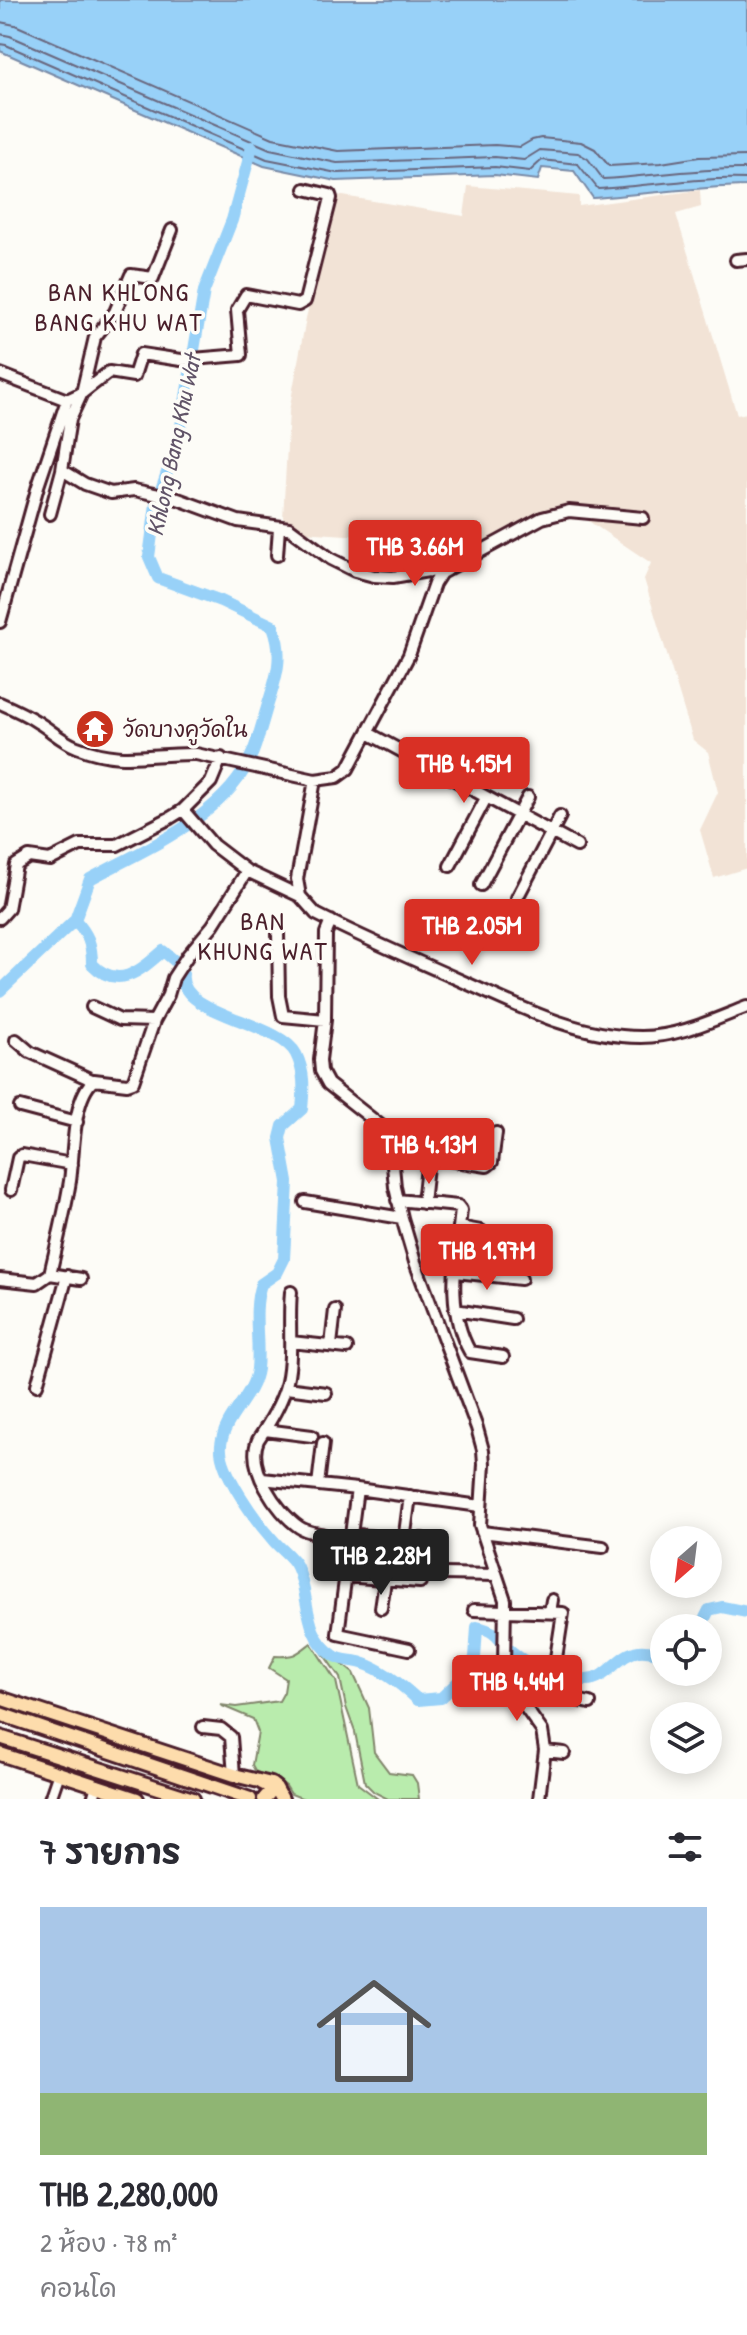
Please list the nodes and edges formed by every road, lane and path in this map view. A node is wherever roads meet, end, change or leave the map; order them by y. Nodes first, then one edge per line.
1 (305, 189) dead end
2 (172, 230) dead end
3 (0, 374) edge
4 (82, 393) junction
5 (67, 400) junction
6 (62, 470) junction
7 (50, 514) dead end
8 (643, 518) dead end
9 (279, 528) junction
10 (277, 555) dead end
11 (441, 573) junction
12 (0, 622) edge
13 (0, 703) edge
14 (368, 733) junction
15 (226, 760) junction
16 (315, 780) junction
17 (528, 797) dead end
18 (486, 798) junction
19 (184, 812) junction
20 (518, 815) junction
21 (560, 816) dead end
22 (552, 833) junction
23 (577, 846) dead end
24 (450, 866) dead end
25 (247, 871) junction
26 (481, 885) dead end
27 (300, 896) junction
28 (517, 898) dead end
29 (0, 918) edge
30 (331, 921) junction
31 (278, 933) dead end
32 (92, 1007) dead end
33 (747, 1007) edge
34 (325, 1020) junction
35 (154, 1021) junction
36 (16, 1040) dead end
37 (92, 1080) junction
38 (20, 1107) dead end
39 (77, 1122) junction
40 (496, 1133) dead end
41 (393, 1151) junction
42 (428, 1157) junction
43 (72, 1164) junction
44 (11, 1190) dead end
45 (397, 1200) junction
46 (305, 1202) dead end
47 (423, 1203) junction
48 (402, 1218) junction
49 (459, 1227) junction
50 (481, 1231) dead end
51 (456, 1272) junction
52 (50, 1274) junction
53 (67, 1276) junction
54 (0, 1279) edge
55 (81, 1279) dead end
56 (521, 1279) dead end
57 (291, 1292) dead end
58 (335, 1310) dead end
59 (455, 1310) junction
60 (513, 1319) dead end
61 (461, 1336) junction
62 (291, 1342) junction
63 (446, 1342) junction
64 (331, 1345) junction
65 (347, 1348) dead end
66 (503, 1357) dead end
67 (37, 1385) dead end
68 (286, 1388) junction
69 (326, 1393) dead end
70 (265, 1430) junction
71 (312, 1436) dead end
72 (323, 1443) dead end
73 (262, 1479) junction
74 (318, 1485) junction
75 (357, 1489) junction
76 (410, 1496) junction
77 (480, 1506) junction
78 (482, 1532) junction
79 (351, 1534) junction
80 (324, 1535) dead end
81 (422, 1539) dead end
82 (404, 1541) junction
83 (603, 1547) dead end
84 (443, 1574) dead end
85 (496, 1575) junction
86 (345, 1576) junction
87 (385, 1581) junction
88 (420, 1582) dead end
89 (552, 1600) dead end
90 (381, 1608) dead end
91 (474, 1610) dead end
92 (505, 1611) junction
93 (550, 1612) junction
94 (409, 1649) dead end
95 (554, 1671) dead end
96 (513, 1690) junction
97 (0, 1698) edge
98 (590, 1703) dead end
99 (0, 1714) edge
100 (203, 1727) dead end
101 (0, 1737) edge
102 (545, 1751) junction
103 (564, 1753) dead end
104 (0, 1754) edge
105 (59, 1773) junction
106 (234, 1775) junction
107 (259, 1782) junction
108 (97, 1785) junction
109 (117, 1796) edge
110 (50, 1799) edge
111 (93, 1799) edge
112 (137, 1799) edge
113 (193, 1799) edge
114 (250, 1799) edge
115 (264, 1799) edge
116 (282, 1799) edge
117 (539, 1799) edge

1 - 4 street
2 - 4 street
3 - 5 street
4 - 5 street
4 - 6 street
5 - 12 street
6 - 7 street
6 - 9 street
8 - 11 street
9 - 10 street
9 - 11 street
11 - 14 street
13 - 15 street
14 - 16 street
14 - 18 street
15 - 16 street
15 - 19 street
16 - 27 street
17 - 20 street
18 - 20 street
18 - 24 street
19 - 25 street
19 - 29 street
20 - 22 street
20 - 26 street
21 - 22 street
22 - 23 street
22 - 28 street
25 - 27 street
25 - 35 street
27 - 30 street
30 - 33 street
30 - 34 street
31 - 34 street
32 - 35 street
34 - 41 street
35 - 37 street
36 - 37 street
37 - 39 street
38 - 39 street
39 - 43 street
40 - 42 street
41 - 42 street
41 - 45 street
42 - 47 street
43 - 44 street
43 - 52 street
45 - 47 street
45 - 48 street
46 - 48 street
47 - 49 street
48 - 63 street
49 - 50 street
49 - 51 street
51 - 56 street
51 - 59 street
52 - 53 street
52 - 54 street
53 - 55 street
53 - 67 street
57 - 62 street
58 - 64 street
59 - 60 street
59 - 61 street
61 - 63 street
61 - 66 street
62 - 64 street
62 - 68 street
63 - 77 street
64 - 65 street
68 - 69 street
68 - 70 street
70 - 71 street
70 - 73 street
72 - 74 street
73 - 74 street
73 - 80 street
74 - 75 street
75 - 76 street
75 - 79 street
76 - 77 street
76 - 82 street
77 - 78 street
78 - 83 street
78 - 85 street
79 - 82 street
79 - 86 street
81 - 82 street
84 - 85 street
85 - 92 street
86 - 87 street
86 - 94 street
87 - 88 street
87 - 90 street
89 - 93 street
91 - 92 street
92 - 93 street
92 - 96 street
93 - 95 street
96 - 98 street
96 - 102 street
97 - 106 main road
99 - 114 main road
100 - 106 street
101 - 113 main road
102 - 103 street
102 - 117 street
104 - 105 main road
105 - 108 main road
105 - 110 street
106 - 107 main road
107 - 115 main road
107 - 116 main road
108 - 109 main road
108 - 111 street
109 - 112 main road

